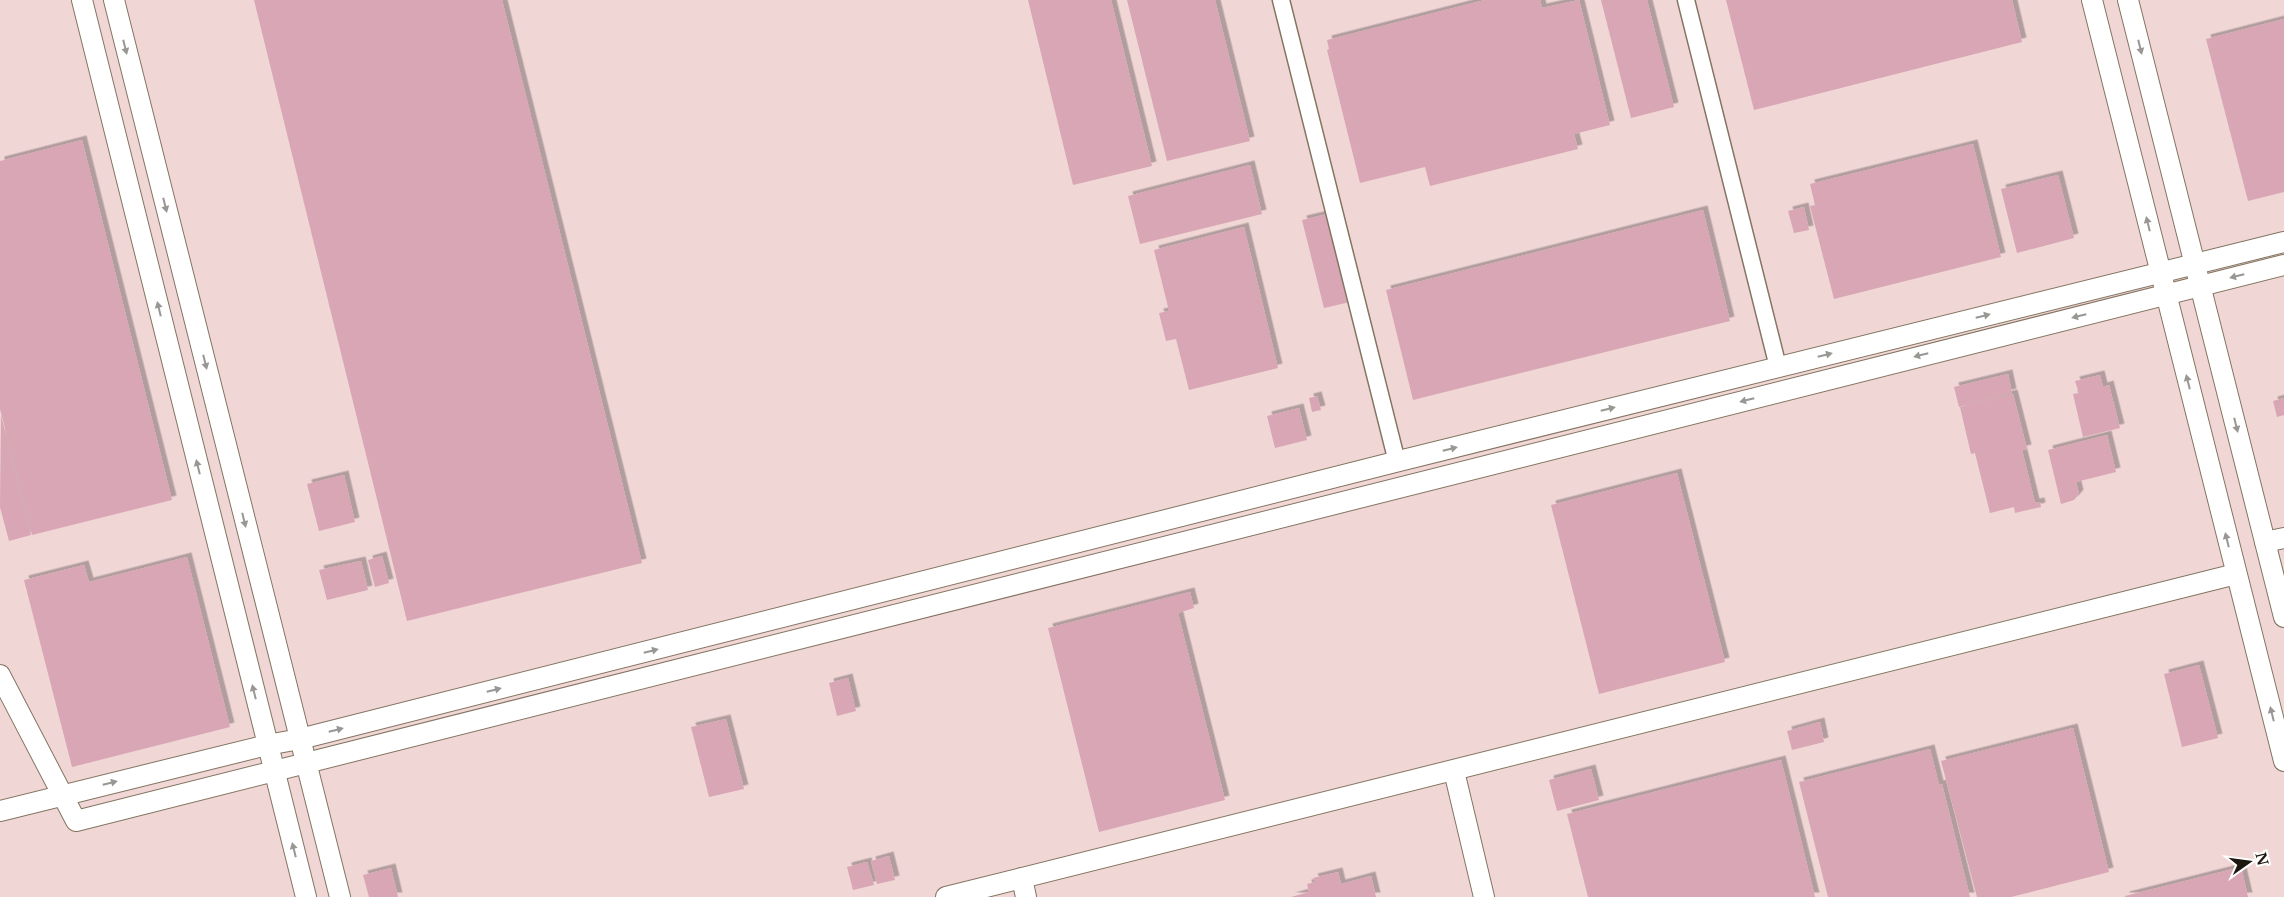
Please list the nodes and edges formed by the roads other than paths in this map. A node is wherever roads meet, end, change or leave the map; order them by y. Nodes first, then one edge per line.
1 (82, 0) edge
2 (114, 0) edge
3 (1281, 0) edge
4 (1686, 0) edge
5 (2092, 0) edge
6 (2128, 0) edge
7 (2284, 242) edge
8 (2195, 264) junction
9 (2284, 265) edge
10 (2160, 272) junction
11 (2200, 285) junction
12 (2166, 294) junction
13 (1778, 367) junction
14 (1784, 390) junction
15 (1397, 462) junction
16 (1404, 486) junction
17 (2275, 540) edge
18 (2236, 574) junction
19 (2284, 617) edge
20 (0, 675) edge
21 (300, 740) junction
22 (267, 745) junction
23 (2284, 761) edge
24 (306, 764) junction
25 (1454, 771) junction
26 (274, 772) junction
27 (62, 794) junction
28 (0, 811) edge
29 (1024, 888) edge
30 (306, 897) edge
31 (340, 897) edge
32 (946, 897) edge
33 (1484, 897) edge

22 -> 1 street
2 -> 21 street
3 - 15 street
4 - 13 street
10 -> 5 street
6 -> 8 street
7 - 8 street
8 - 10 street
8 - 11 street
9 -> 11 street
10 - 12 street
13 -> 10 street
11 - 12 street
11 -> 17 street
12 -> 14 street
18 -> 12 street
13 - 14 street
15 -> 13 street
14 -> 16 street
15 - 16 street
21 -> 15 street
16 - 24 street
17 - 19 street
23 -> 18 street
18 - 25 street
20 - 27 street
21 - 22 street
21 - 24 street
22 - 26 street
27 -> 22 street
24 - 26 street
24 - 31 street
25 - 29 street
25 - 33 street
26 - 27 street
30 -> 26 street
27 - 28 street
29 - 32 street

